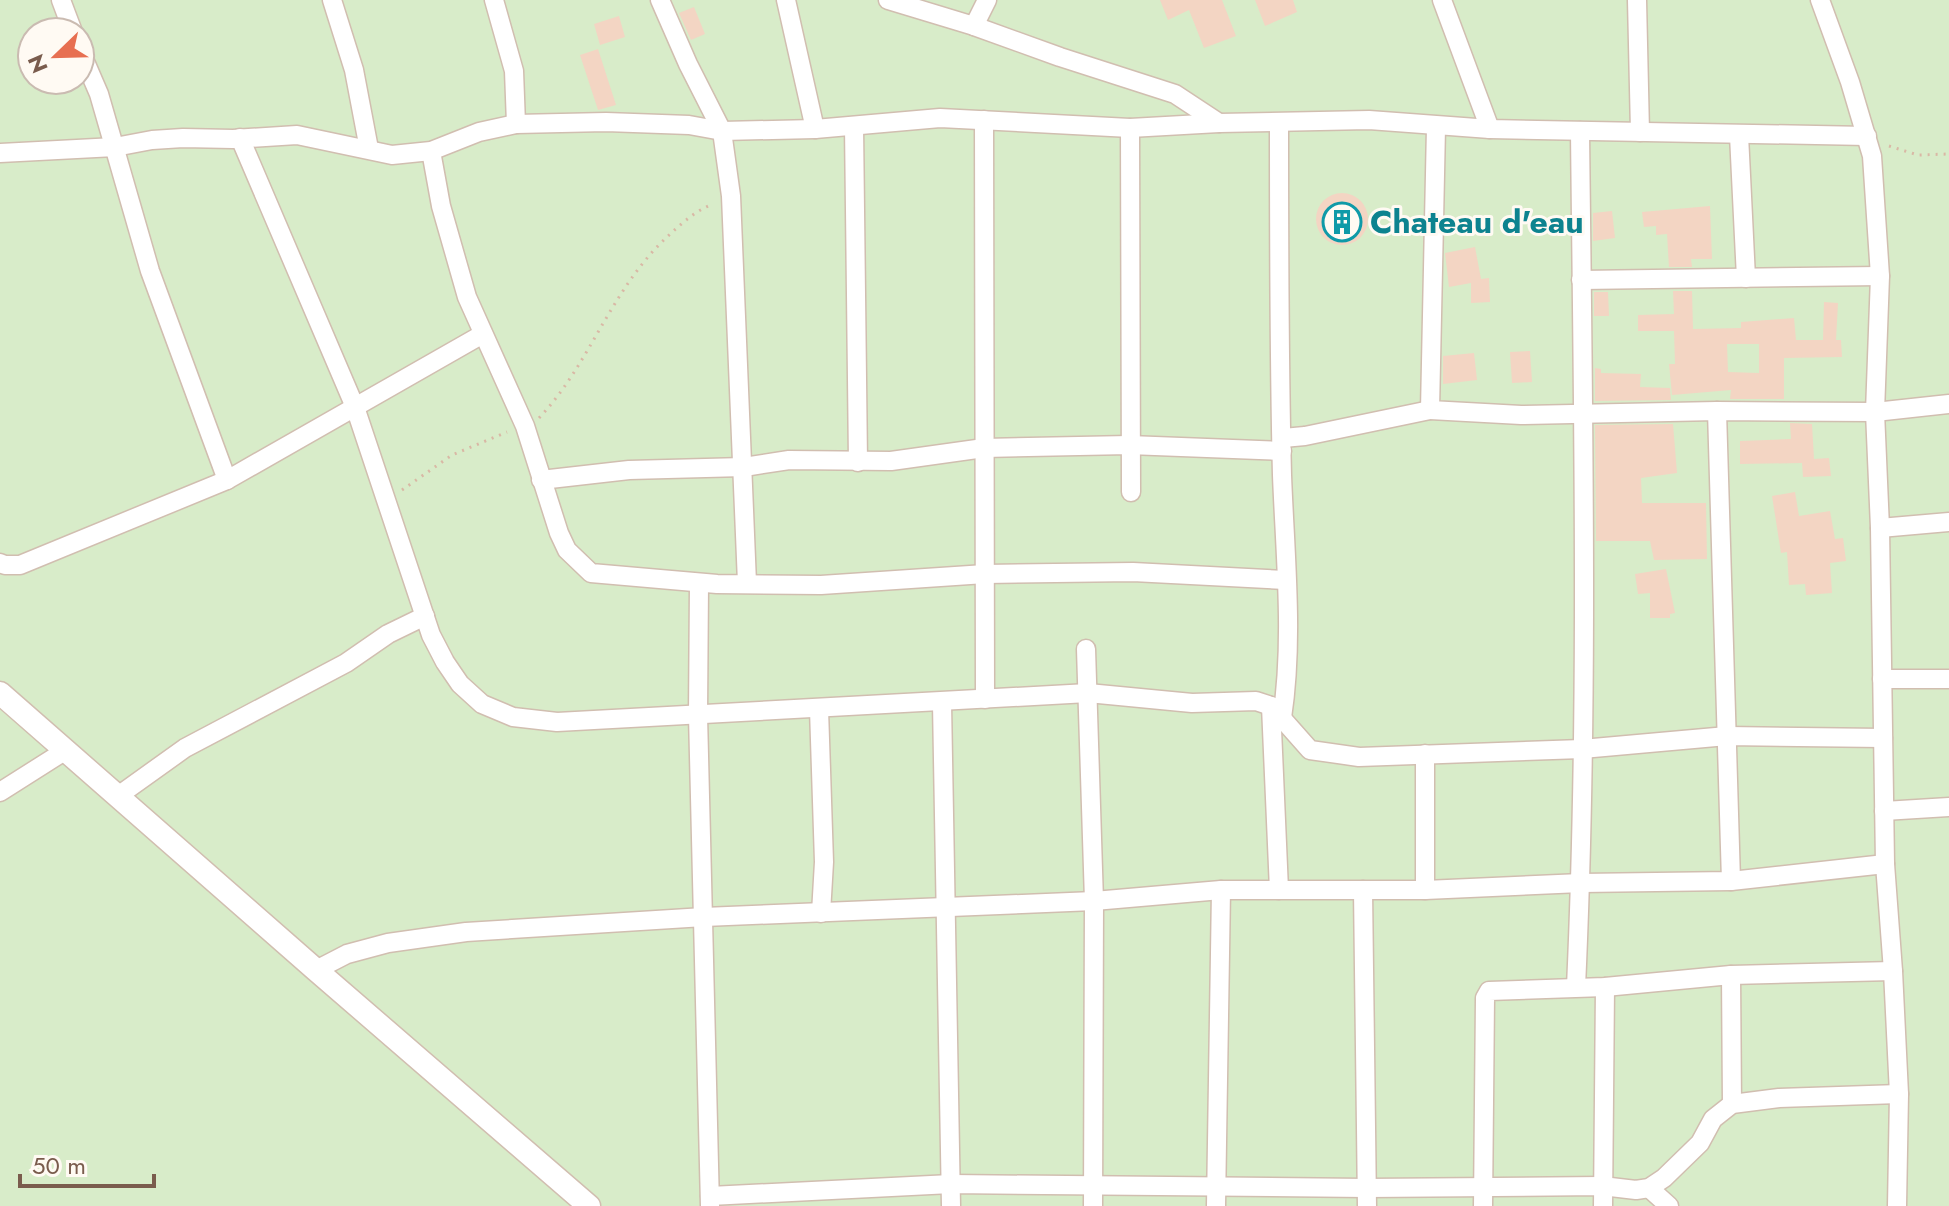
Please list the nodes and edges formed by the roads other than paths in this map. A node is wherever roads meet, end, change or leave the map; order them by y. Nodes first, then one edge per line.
1 (332, 0) edge
2 (494, 0) edge
3 (660, 0) edge
4 (786, 0) edge
5 (888, 0) edge
6 (987, 0) edge
7 (1442, 0) edge
8 (1637, 0) edge
9 (1820, 0) edge
10 (974, 26) junction
11 (96, 87) edge
12 (984, 120) junction
13 (1219, 123) junction
14 (1279, 123) junction
15 (516, 124) junction
16 (854, 126) junction
17 (1436, 127) junction
18 (1130, 128) junction
19 (815, 129) junction
20 (1490, 129) junction
21 (722, 131) junction
22 (1580, 131) junction
23 (1640, 132) junction
24 (1739, 135) junction
25 (1867, 136) junction
26 (240, 138) junction
27 (115, 147) junction
28 (369, 149) junction
29 (431, 151) junction
30 (0, 153) edge
31 (1880, 276) junction
32 (1746, 278) junction
33 (1581, 280) junction
34 (483, 334) junction
35 (1949, 404) edge
36 (355, 407) junction
37 (1430, 410) junction
38 (1717, 411) junction
39 (1875, 412) junction
40 (1583, 414) junction
41 (1282, 444) junction
42 (1129, 445) junction
43 (984, 448) junction
44 (858, 462) junction
45 (744, 467) junction
46 (227, 480) junction
47 (541, 480) junction
48 (1131, 492) dead end
49 (1949, 522) edge
50 (1880, 528) junction
51 (0, 563) edge
52 (985, 574) junction
53 (1285, 580) junction
54 (747, 583) junction
55 (699, 584) junction
56 (425, 616) junction
57 (1086, 649) dead end
58 (1882, 679) junction
59 (1949, 679) edge
60 (0, 693) edge
61 (1088, 693) junction
62 (985, 699) junction
63 (942, 703) junction
64 (819, 709) junction
65 (1276, 712) junction
66 (698, 715) junction
67 (1727, 736) junction
68 (1883, 738) junction
69 (1582, 749) junction
70 (66, 750) junction
71 (1425, 754) junction
72 (0, 792) edge
73 (118, 796) junction
74 (1949, 807) edge
75 (1884, 811) junction
76 (1885, 864) junction
77 (1731, 881) junction
78 (1581, 883) junction
79 (1221, 890) junction
80 (1279, 890) junction
81 (1363, 890) junction
82 (1425, 890) junction
83 (1094, 901) junction
84 (945, 908) junction
85 (821, 913) junction
86 (704, 917) junction
87 (316, 970) junction
88 (1893, 971) junction
89 (1731, 975) junction
90 (1576, 987) junction
91 (1605, 987) junction
92 (1899, 1094) junction
93 (1732, 1104) junction
94 (951, 1184) junction
95 (1217, 1184) junction
96 (1093, 1186) junction
97 (1602, 1186) junction
98 (1649, 1188) junction
99 (1367, 1197) edge
100 (1483, 1197) edge
101 (826, 1199) edge
102 (710, 1201) edge
103 (589, 1206) edge
104 (951, 1206) edge
105 (1093, 1206) edge
106 (1216, 1206) edge
107 (1603, 1206) edge
108 (1669, 1206) edge
109 (1897, 1206) edge

1 - 28 street
2 - 15 street
3 - 21 street
4 - 19 street
5 - 10 street
6 - 10 street
7 - 20 street
8 - 23 street
9 - 25 street
10 - 13 street
11 - 27 street
12 - 16 street
12 - 18 street
12 - 43 street
13 - 14 street
13 - 18 street
14 - 17 street
14 - 41 street
15 - 21 street
15 - 29 street
16 - 19 street
16 - 44 street
17 - 20 street
17 - 37 street
18 - 42 street
19 - 21 street
20 - 22 street
21 - 45 street
22 - 23 street
22 - 33 street
23 - 24 street
24 - 25 street
24 - 32 street
25 - 31 street
26 - 27 street
26 - 28 street
26 - 36 street
27 - 30 street
27 - 46 street
28 - 29 street
29 - 34 street
31 - 32 street
31 - 39 street
32 - 33 street
33 - 40 street
34 - 36 street
34 - 47 street
35 - 39 street
36 - 46 street
36 - 56 street
37 - 40 street
37 - 41 street
38 - 39 street
38 - 40 street
38 - 67 street
39 - 50 street
40 - 69 street
41 - 42 street
41 - 53 street
42 - 43 street
42 - 48 street
43 - 44 street
43 - 52 street
44 - 45 street
45 - 47 street
45 - 54 street
46 - 51 street
47 - 55 street
49 - 50 street
50 - 58 street
52 - 53 street
52 - 54 street
52 - 62 street
53 - 65 street
54 - 55 street
55 - 66 street
56 - 66 street
56 - 73 street
57 - 61 street
58 - 59 street
58 - 68 street
60 - 70 street
61 - 62 street
61 - 65 street
61 - 83 street
62 - 63 street
63 - 64 street
63 - 84 street
64 - 66 street
64 - 85 street
65 - 71 street
65 - 80 street
66 - 86 street
67 - 68 street
67 - 69 street
67 - 77 street
68 - 75 street
69 - 71 street
69 - 78 street
70 - 72 street
70 - 73 street
71 - 82 street
73 - 87 street
74 - 75 street
75 - 76 street
76 - 77 street
76 - 88 street
77 - 78 street
78 - 82 street
78 - 90 street
79 - 80 street
79 - 83 street
79 - 95 street
80 - 81 street
81 - 82 street
81 - 99 street
83 - 84 street
83 - 96 street
84 - 85 street
84 - 94 street
85 - 86 street
86 - 87 street
86 - 102 street
87 - 103 street
88 - 89 street
88 - 92 street
89 - 91 street
89 - 93 street
90 - 91 street
90 - 100 street
91 - 97 street
92 - 93 street
92 - 109 street
93 - 98 street
94 - 96 street
94 - 101 street
94 - 104 street
95 - 96 street
95 - 99 street
95 - 106 street
96 - 105 street
97 - 98 street
97 - 100 street
97 - 107 street
98 - 108 street
99 - 100 street
101 - 102 street

